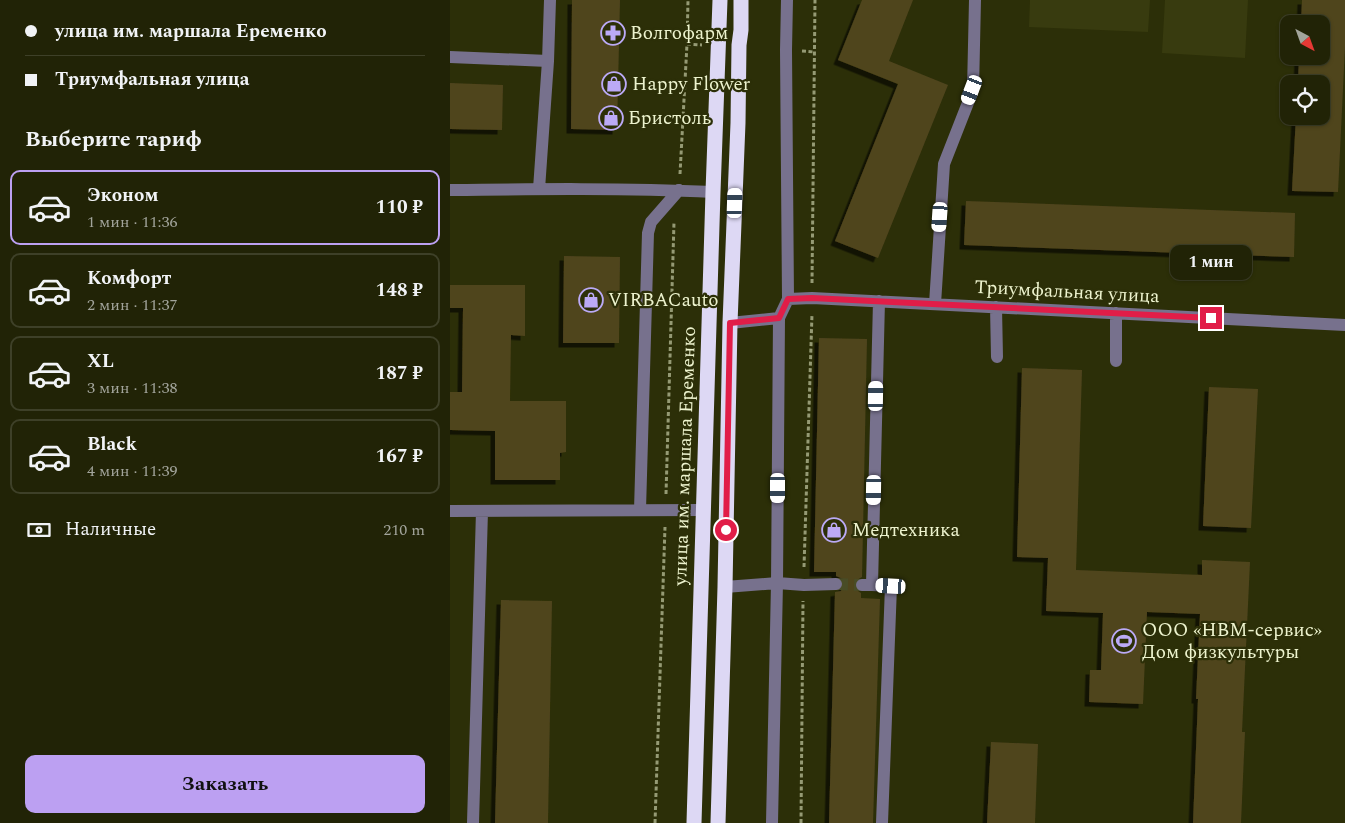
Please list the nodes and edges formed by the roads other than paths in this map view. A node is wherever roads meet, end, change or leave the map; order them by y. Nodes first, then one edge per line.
1 (550, 0) edge
2 (720, 0) edge
3 (741, 0) edge
4 (787, 0) edge
5 (975, 0) edge
6 (450, 57) edge
7 (548, 61) junction
8 (539, 189) junction
9 (450, 190) edge
10 (679, 190) junction
11 (712, 192) junction
12 (788, 299) junction
13 (878, 301) junction
14 (935, 304) junction
15 (996, 307) junction
16 (1116, 313) junction
17 (779, 318) junction
18 (730, 323) junction
19 (1345, 325) edge
20 (997, 357) dead end
21 (1116, 361) dead end
22 (640, 510) junction
23 (703, 510) junction
24 (482, 511) junction
25 (450, 512) edge
26 (777, 583) junction
27 (836, 584) tunnel mouth
28 (725, 587) junction
29 (691, 819) edge
30 (473, 823) edge
31 (718, 823) edge
32 (772, 823) edge
33 (882, 823) edge

1 - 7 street
2 - 11 highway, улица им. маршала Еременко
3 - 18 highway
4 - 12 street
5 - 14 street
6 - 7 street
7 - 8 street
8 - 9 street
8 - 10 street
10 - 11 street
10 - 22 street
11 - 23 highway, улица им. маршала Еременко
12 - 13 street, Триумфальная улица
12 - 17 street
13 - 14 street, Триумфальная улица
13 - 33 street
14 - 15 street, Триумфальная улица
15 - 16 street, Триумфальная улица
15 - 20 street
16 - 19 street, Триумфальная улица
16 - 21 street
17 - 18 street
17 - 26 street
18 - 28 highway
22 - 23 street
22 - 24 street
23 - 29 highway, улица им. маршала Еременко
24 - 25 street
24 - 30 street
26 - 27 street
26 - 28 street
26 - 32 street
28 - 31 highway

